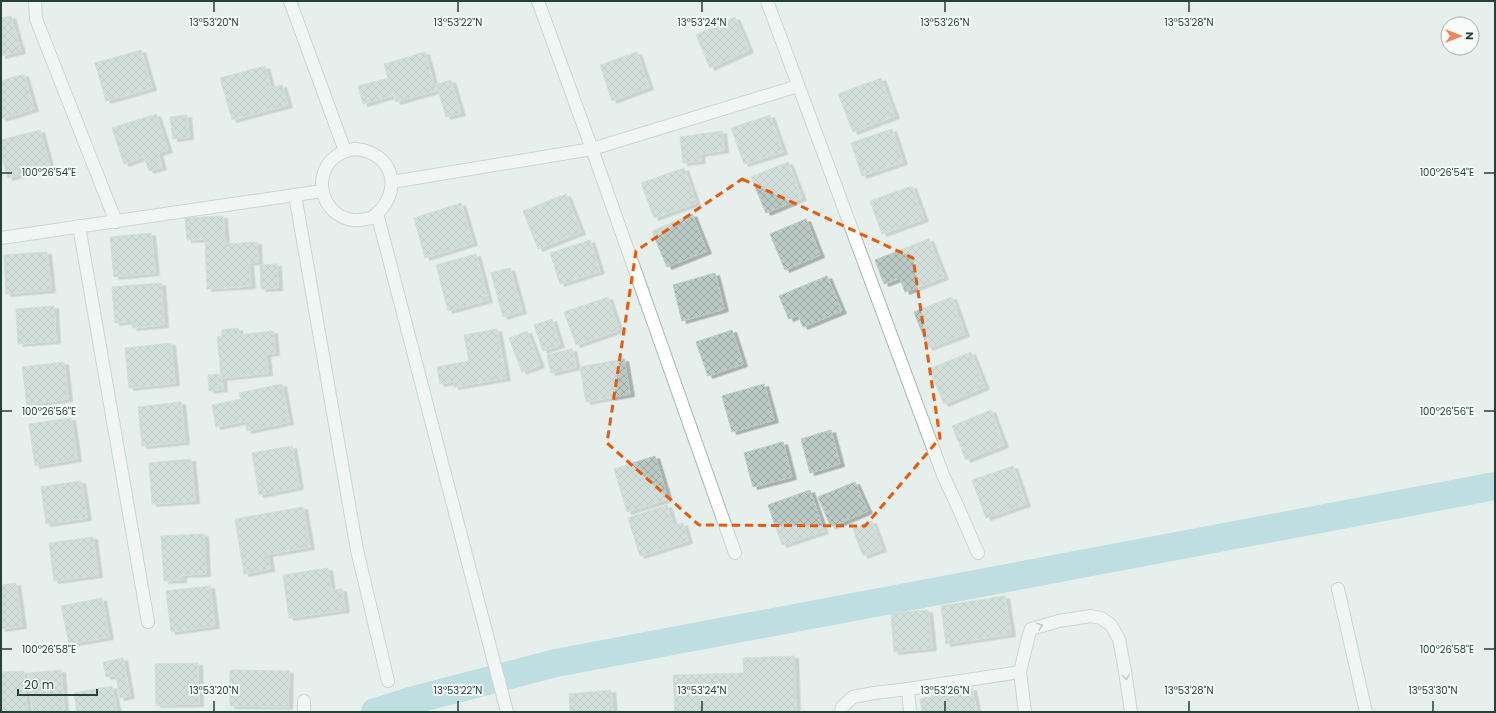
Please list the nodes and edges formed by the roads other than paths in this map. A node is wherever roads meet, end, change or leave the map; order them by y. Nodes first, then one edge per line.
1 (35, 1) edge
2 (290, 1) edge
3 (538, 1) edge
4 (767, 1) edge
5 (798, 86) junction
6 (592, 149) junction
7 (345, 151) junction
8 (392, 182) junction
9 (322, 191) junction
10 (295, 195) junction
11 (378, 217) junction
12 (116, 222) junction
13 (79, 226) junction
14 (1, 238) edge
15 (735, 553) dead end
16 (978, 553) dead end
17 (1338, 589) dead end
18 (148, 622) dead end
19 (1020, 672) junction
20 (388, 681) dead end
21 (908, 689) junction
22 (507, 712) edge
23 (841, 712) edge
24 (910, 712) edge
25 (1025, 712) edge
26 (1131, 712) edge
27 (1366, 712) edge

1 - 12 street
2 - 7 street
3 - 6 street
4 - 5 street
5 - 6 street
5 - 16 street
6 - 8 street
6 - 15 street
7 - 8 street
7 - 9 street
8 - 11 street
9 - 10 street
9 - 11 street
10 - 12 street
10 - 20 street
11 - 22 street
12 - 13 street
13 - 14 street
13 - 18 street
17 - 27 street
19 - 21 street
19 - 25 street
19 -> 26 street
21 - 23 street
21 - 24 street

